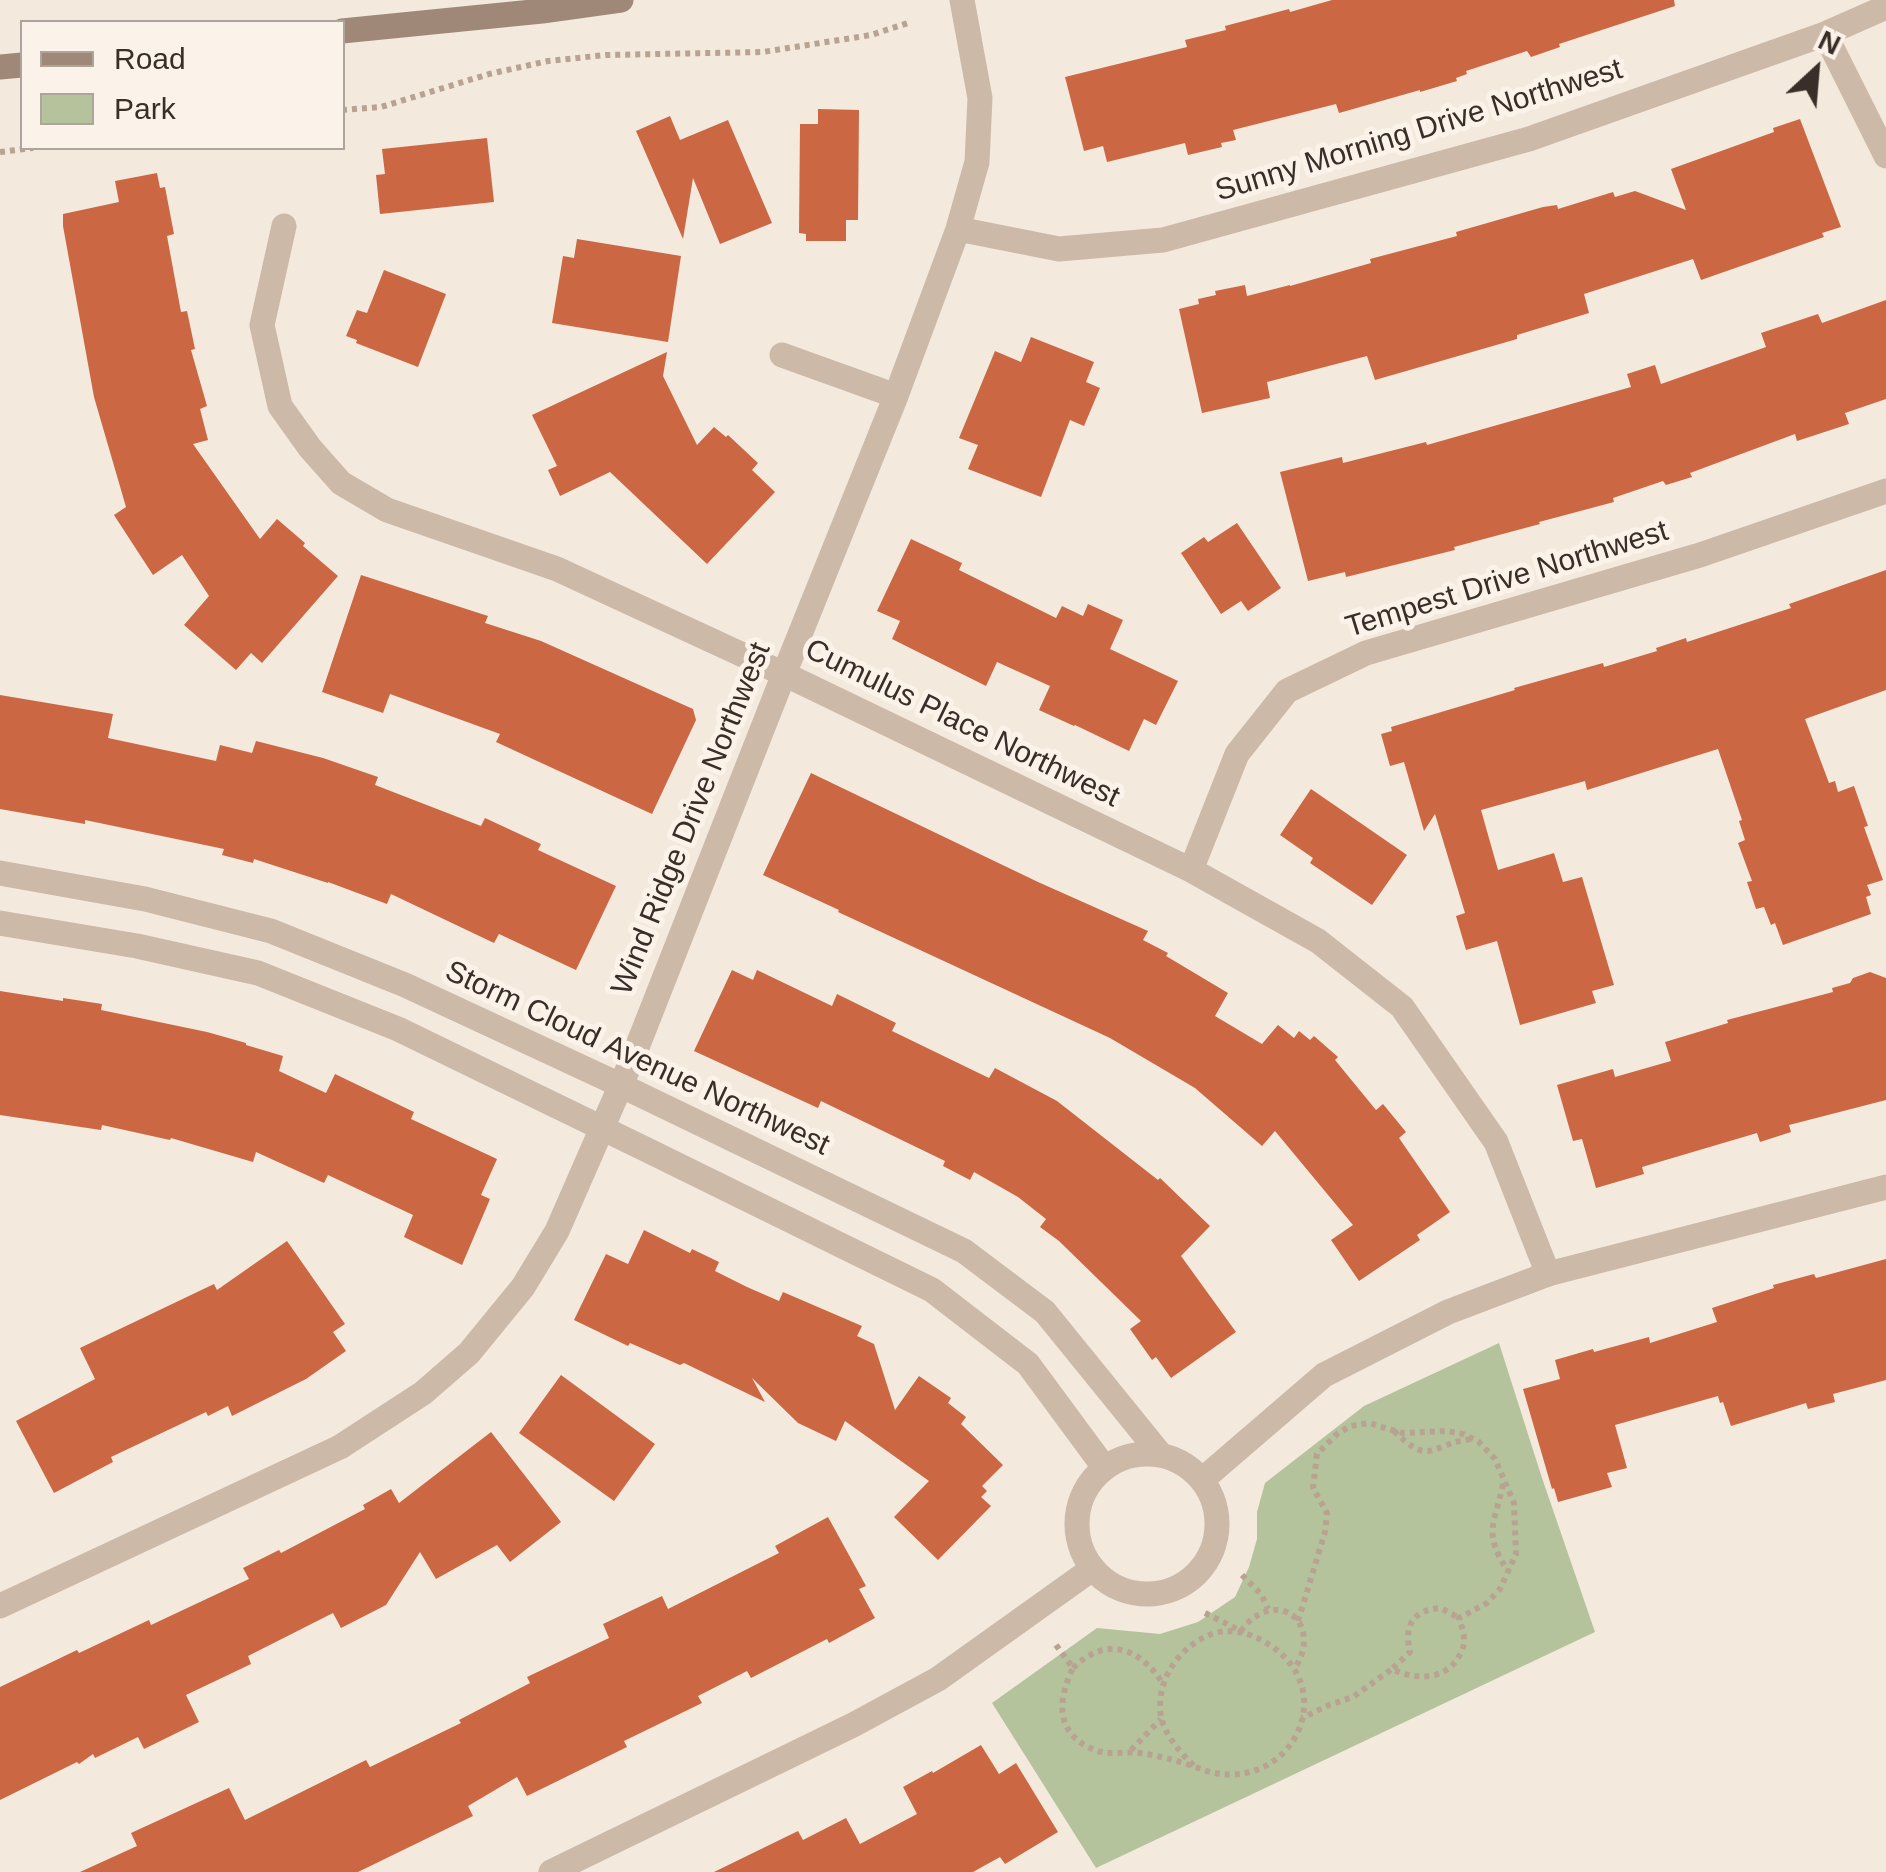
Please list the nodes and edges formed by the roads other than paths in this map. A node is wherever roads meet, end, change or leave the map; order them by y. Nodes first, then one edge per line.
1 (621, 0) edge
2 (962, 0) edge
3 (1886, 8) edge
4 (345, 31) edge
5 (1825, 34) junction
6 (1886, 156) edge
7 (284, 226) dead end
8 (958, 229) junction
9 (782, 355) dead end
10 (896, 396) junction
11 (1886, 491) edge
12 (784, 674) junction
13 (1191, 870) junction
14 (0, 873) edge
15 (0, 924) edge
16 (620, 1086) junction
17 (602, 1128) junction
18 (1886, 1187) edge
19 (1548, 1274) junction
20 (1161, 1455) junction
21 (1104, 1467) junction
22 (1202, 1480) junction
23 (1092, 1569) junction
24 (0, 1606) edge
25 (551, 1872) edge

1 - 4 main road
2 - 8 street, Wind Ridge Drive Northwest
3 - 5 street, Sunny Morning Drive Northwest
5 - 6 street
5 - 8 street, Sunny Morning Drive Northwest
7 - 12 street, Cumulus Place Northwest
8 - 10 street, Wind Ridge Drive Northwest
9 - 10 street
10 - 12 street, Wind Ridge Drive Northwest
11 - 13 street, Tempest Drive Northwest
12 - 13 street, Cumulus Place Northwest
12 - 16 street, Wind Ridge Drive Northwest
13 - 19 street, Cumulus Place Northwest
14 - 16 street, Storm Cloud Avenue Northwest
15 - 17 street
16 - 17 street, Wind Ridge Drive Northwest
16 - 20 street, Storm Cloud Avenue Northwest
17 - 21 street
17 - 24 street, Wind Ridge Drive Northwest
18 - 19 street
19 - 22 street
20 - 21 street
20 - 22 street
21 - 23 street
22 - 23 street
23 - 25 street

